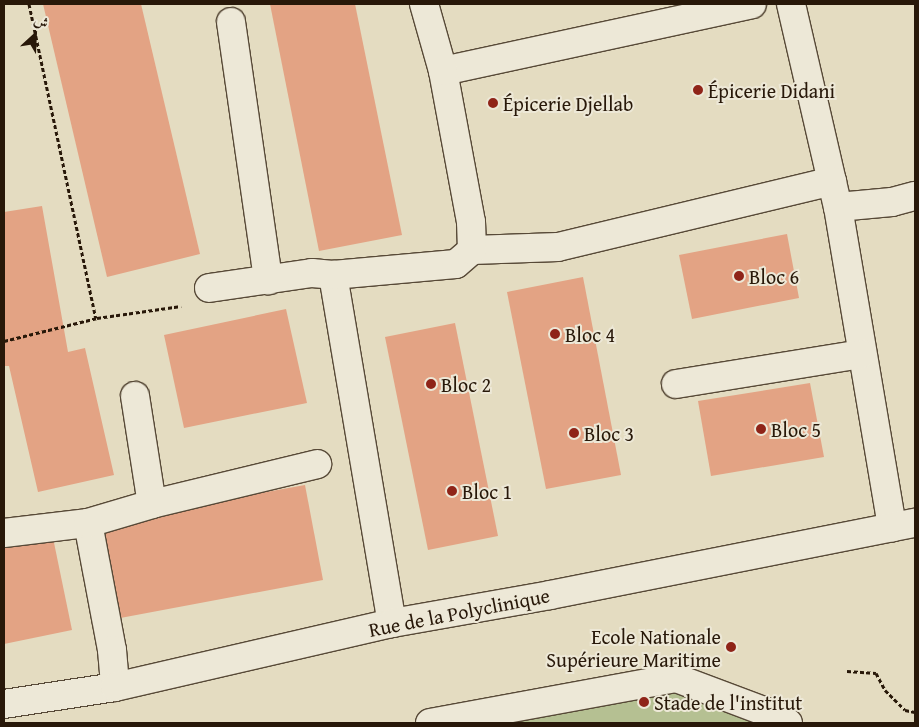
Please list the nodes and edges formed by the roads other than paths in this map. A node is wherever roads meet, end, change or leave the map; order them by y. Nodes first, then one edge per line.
1 (424, 4) edge
2 (752, 4) edge
3 (791, 4) edge
4 (230, 22) dead end
5 (443, 71) junction
6 (832, 181) junction
7 (915, 196) edge
8 (838, 207) junction
9 (472, 250) junction
10 (333, 275) junction
11 (268, 280) junction
12 (209, 288) dead end
13 (862, 354) junction
14 (676, 384) dead end
15 (135, 396) dead end
16 (317, 464) dead end
17 (152, 504) junction
18 (88, 523) junction
19 (904, 525) edge
20 (4, 533) edge
21 (392, 623) junction
22 (115, 687) junction
23 (4, 704) edge
24 (430, 723) edge
25 (788, 723) edge

1 - 5 street
2 - 5 street
3 - 6 street
4 - 11 street
5 - 9 street
6 - 8 street
6 - 9 street
7 - 8 street
8 - 13 street
9 - 10 street
10 - 11 street
10 - 21 street
11 - 12 street
13 - 14 street
13 - 19 street
15 - 17 street
16 - 17 street
17 - 18 street
18 - 20 street
18 - 22 street
19 - 21 street, Rue de la Polyclinique
21 - 22 street, Rue de la Polyclinique
22 - 23 street, Rue de la Polyclinique
24 - 25 street

